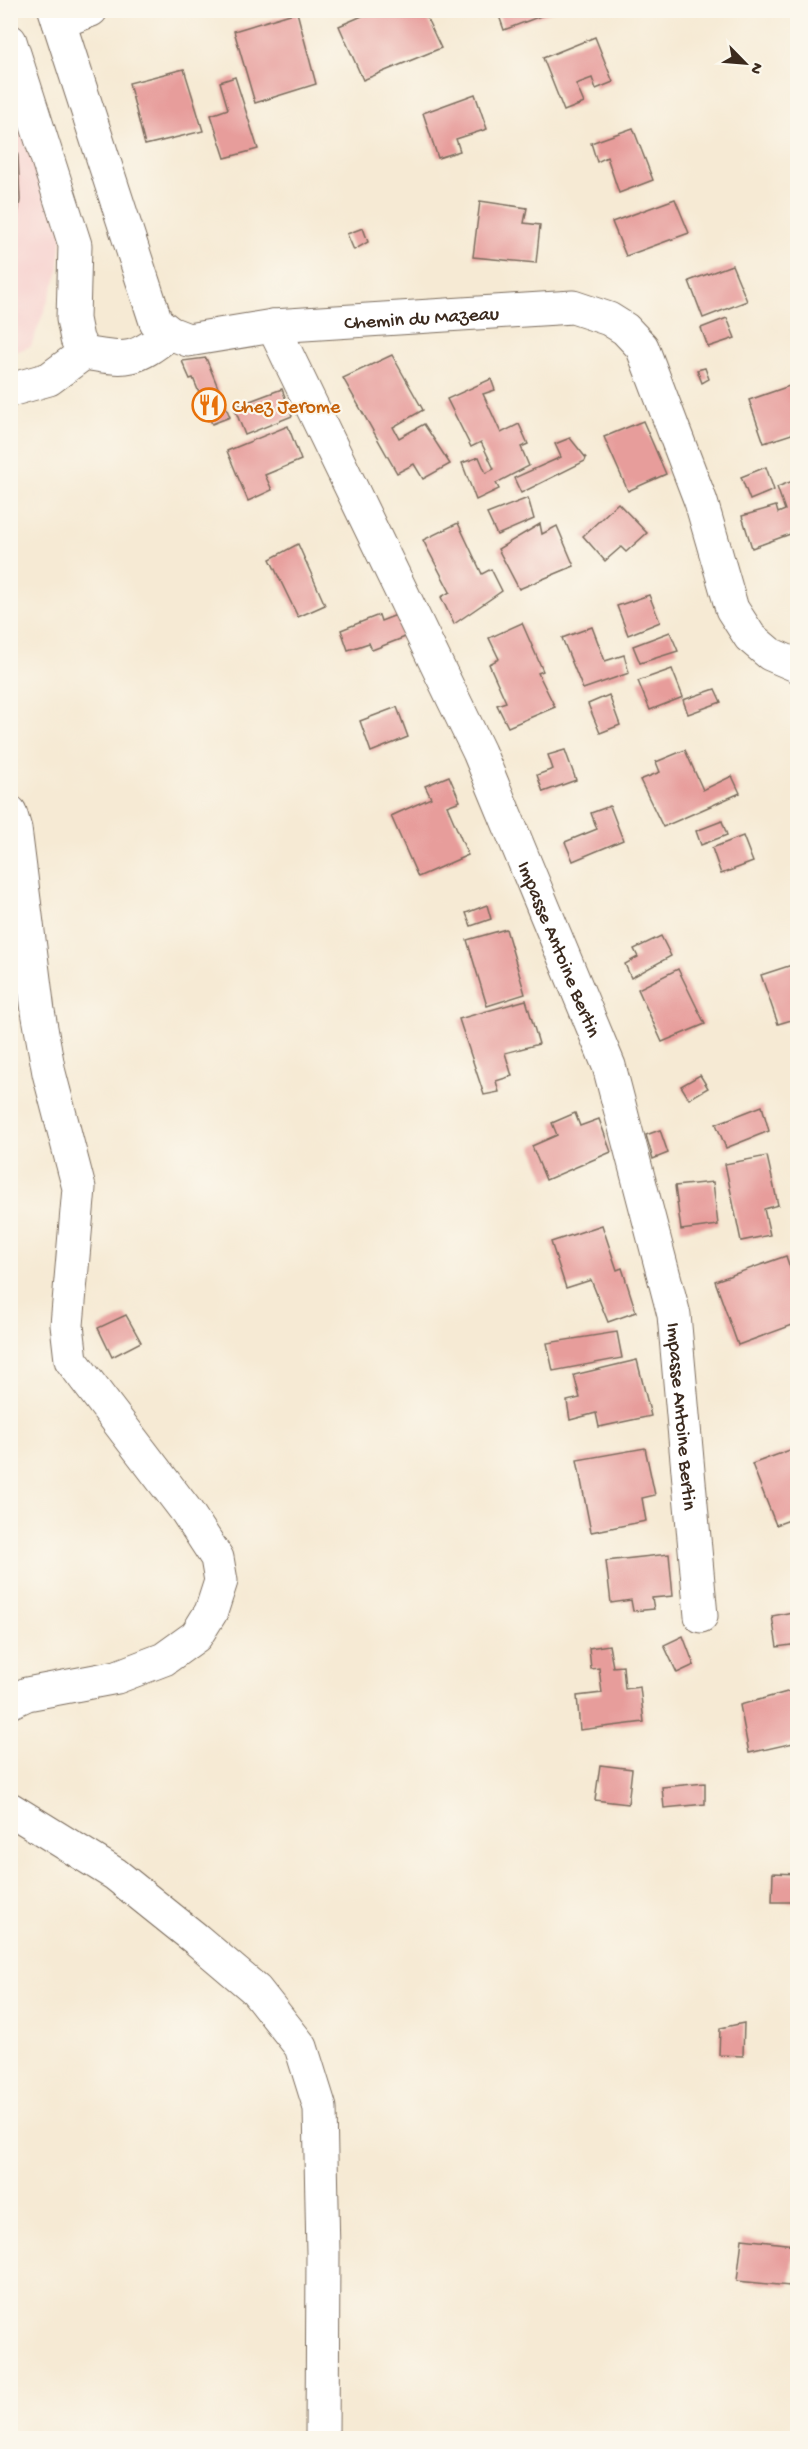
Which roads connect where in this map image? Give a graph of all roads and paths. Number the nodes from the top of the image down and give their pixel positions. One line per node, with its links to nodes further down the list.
1 (91, 10): 2 (street)
2 (57, 16): 5 (street)
3 (10, 41): 6 (street)
4 (273, 326): 5 (street, Chemin du Mazeau); 8 (street, Chemin du Mazeau); 10 (street, Impasse Antoine Bertin)
5 (170, 333): 6 (street)
6 (84, 352): 7 (street)
7 (10, 390)
8 (798, 666)
9 (10, 812): 11 (street)
10 (701, 1616)
11 (10, 1702)
12 (10, 1809): 13 (street)
13 (322, 2439)

